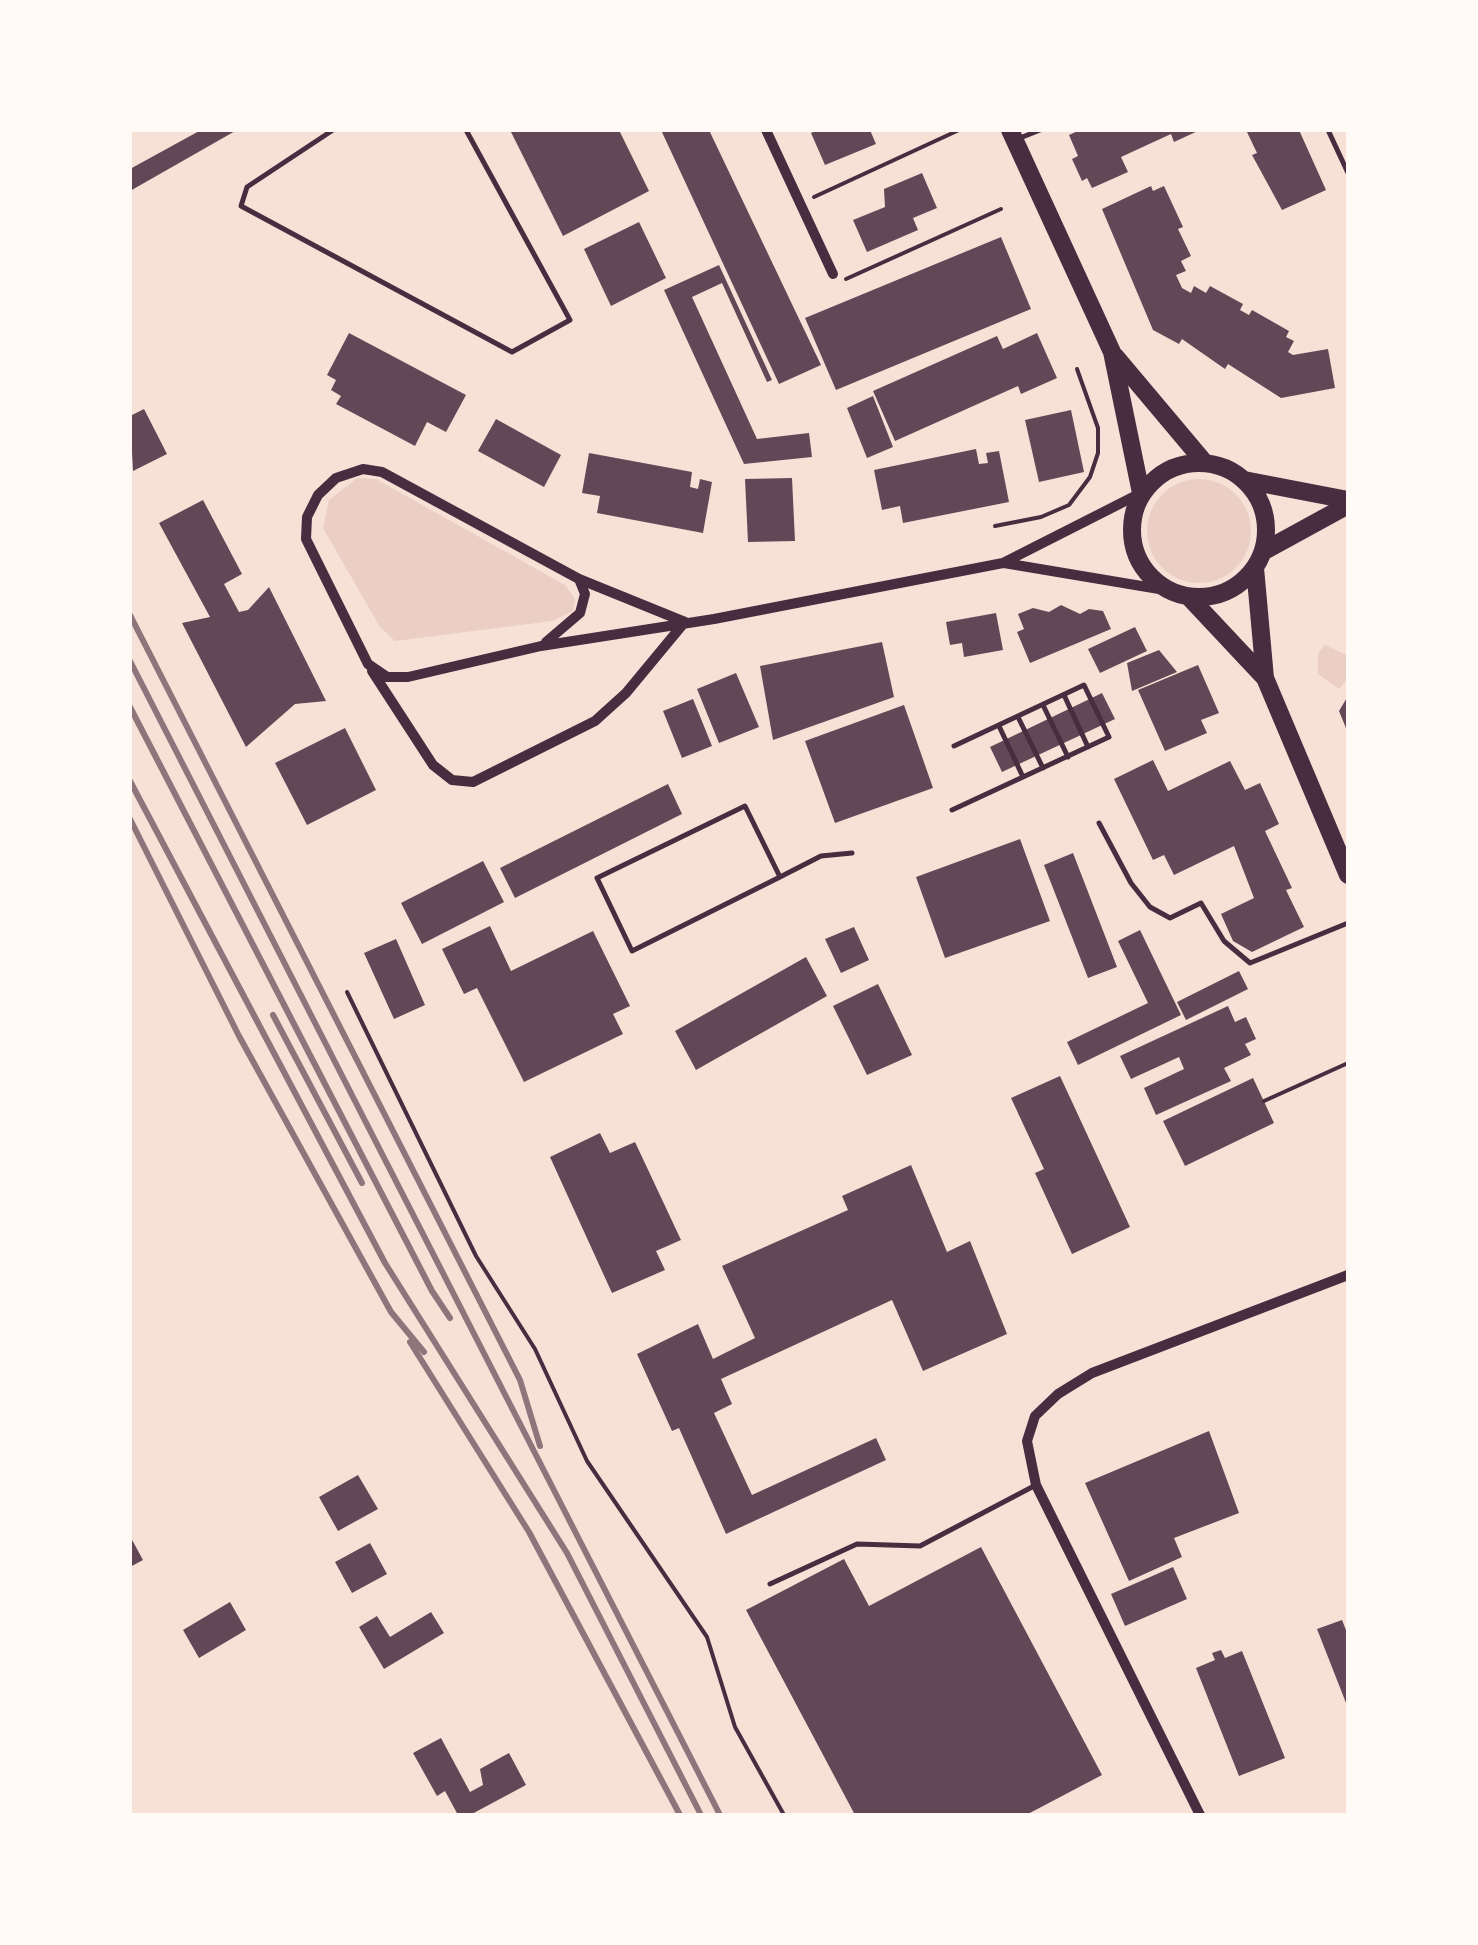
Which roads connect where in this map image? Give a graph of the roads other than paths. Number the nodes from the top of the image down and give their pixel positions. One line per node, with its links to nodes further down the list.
1 (333, 130): 2 (lane)
2 (466, 130)
3 (766, 130): 8 (street)
4 (1040, 130): 6 (lane)
5 (1328, 130): 7 (lane)
6 (1012, 135): 9 (main road)
7 (1348, 173)
8 (833, 274)
9 (1112, 352): 10 (main road); 12 (main road)
10 (1205, 463): 11 (main road); 12 (main road)
11 (1244, 480): 13 (main road); 14 (main road)
12 (1141, 493): 15 (street); 17 (main road)
13 (1348, 502): 14 (main road)
14 (1260, 560): 17 (main road); 21 (main road)
15 (1004, 563): 17 (street); 18 (street)
16 (579, 580): 18 (street); 19 (street); 20 (street)
17 (1180, 594): 21 (main road)
18 (685, 622): 19 (street); 20 (street)
19 (541, 646): 20 (street)
20 (368, 664)
21 (1265, 678): 34 (main road)
22 (1064, 695): 23 (lane); 27 (lane); 27 (lane)
23 (1043, 705): 24 (lane); 28 (lane)
24 (1018, 716): 25 (lane); 29 (lane)
25 (999, 725): 26 (lane); 30 (lane)
26 (954, 746)
27 (1088, 747): 28 (lane)
28 (1068, 756): 29 (lane)
29 (1043, 768): 30 (lane)
30 (1024, 777): 31 (lane)
31 (952, 810)
32 (1100, 823): 36 (lane)
33 (852, 854): 35 (lane)
34 (1348, 876)
35 (780, 877): 35 (lane)
36 (1348, 923)
37 (1348, 1275): 38 (street)
38 (1036, 1485): 39 (lane); 40 (street)
39 (770, 1584)
40 (1200, 1815)

